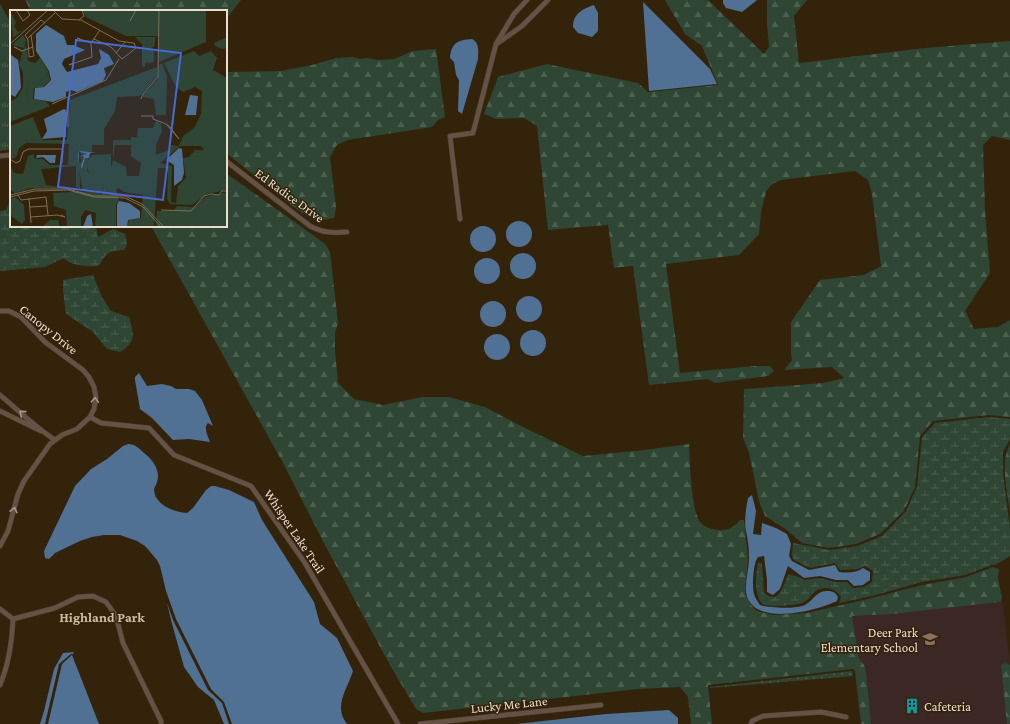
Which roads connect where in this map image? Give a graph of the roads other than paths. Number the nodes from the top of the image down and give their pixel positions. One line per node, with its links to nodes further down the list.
1 (527, 0): 3 (street)
2 (548, 0): 3 (street)
3 (496, 44): 7 (street)
4 (10, 155): 5 (street)
5 (0, 156)
6 (227, 162): 8 (street, Ed Radice Drive)
7 (460, 219)
8 (347, 232)
9 (0, 311): 12 (street, Canopy Drive, one-way to 9)
10 (0, 395): 13 (street, one-way to 10)
11 (0, 411): 13 (street)
12 (90, 417): 14 (street); 23 (street, Whisper Lake Trail)
13 (42, 432): 14 (street)
14 (55, 440): 15 (street, one-way to 14)
15 (0, 546)
16 (0, 609): 17 (street)
17 (13, 619): 18 (street); 21 (street)
18 (0, 685)
19 (601, 705): 24 (street, Lucky Me Lane)
20 (846, 717): 22 (street)
21 (162, 723)
22 (751, 723)
23 (398, 724)
24 (420, 724)

